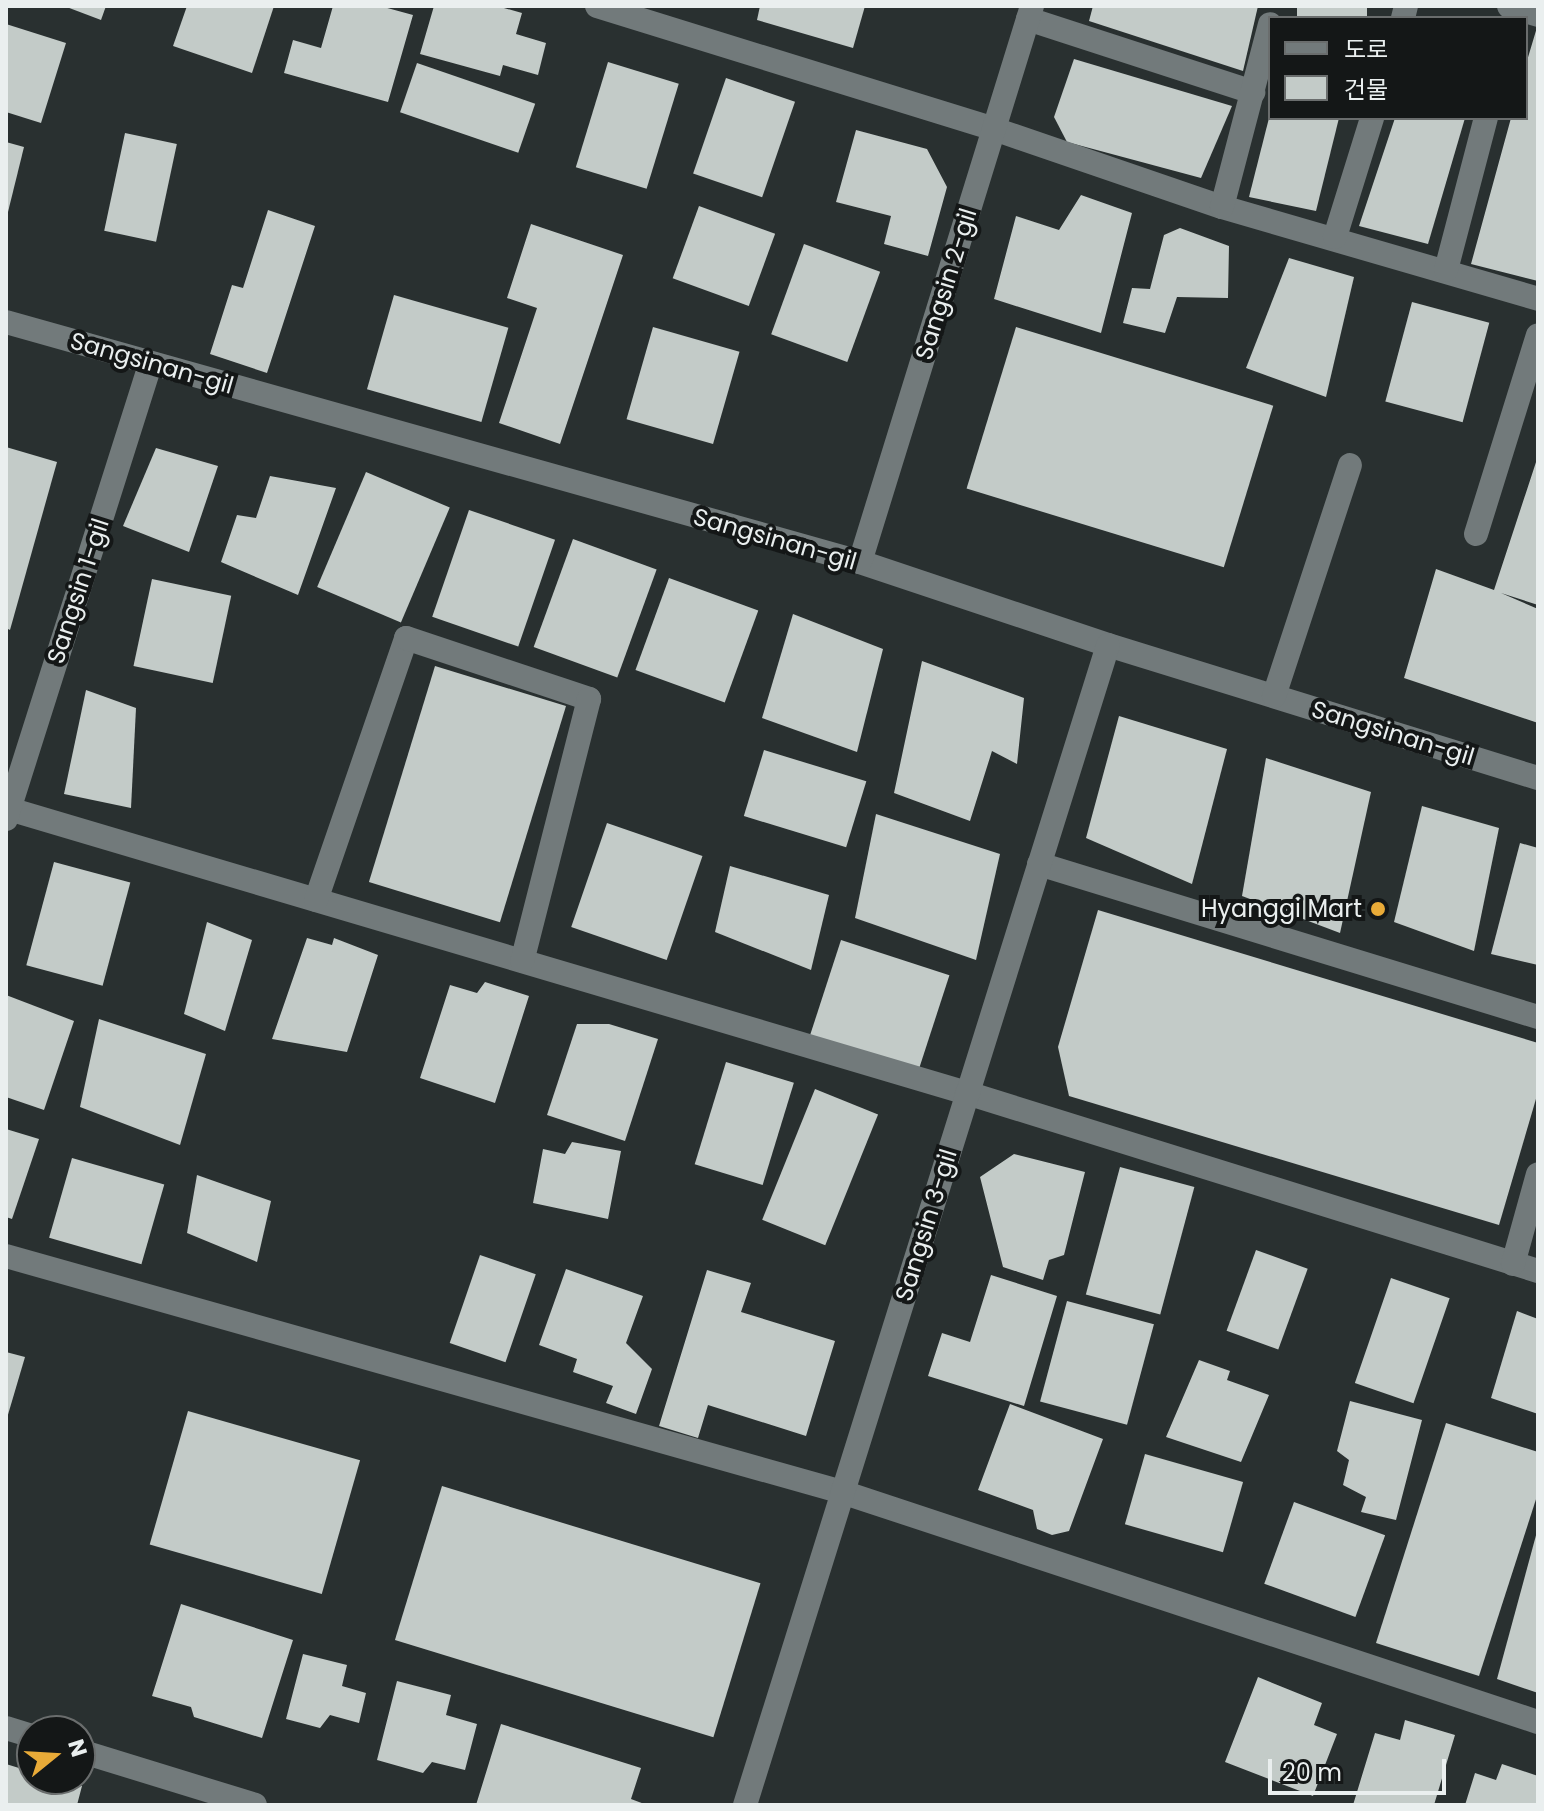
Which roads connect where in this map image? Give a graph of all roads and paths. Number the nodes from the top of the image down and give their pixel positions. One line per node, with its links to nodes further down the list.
1 (597, 6): 7 (street)
2 (1030, 13): 4 (street); 7 (street, Sangsin 2-gil)
3 (1268, 32): 4 (street)
4 (1253, 92): 8 (street)
5 (1371, 120): 9 (street)
6 (1485, 120): 10 (street)
7 (994, 129): 8 (street); 17 (street, Sangsin 2-gil)
8 (1222, 207): 9 (street)
9 (1335, 237): 10 (street)
10 (1446, 270): 11 (street)
11 (1538, 299)
12 (6, 322): 14 (street, Sangsinan-gil)
13 (1538, 335): 16 (street)
14 (151, 363): 17 (street, Sangsinan-gil); 21 (street, Sangsin 1-gil)
15 (1350, 465): 19 (street)
16 (1476, 534)
17 (860, 562): 18 (street, Sangsinan-gil)
18 (1108, 645): 19 (street, Sangsinan-gil); 22 (street, Sangsin 3-gil)
19 (1274, 696): 20 (street, Sangsinan-gil)
20 (1538, 778)
21 (8, 814): 23 (street)
22 (1039, 864): 25 (street); 26 (street, Sangsin 3-gil)
23 (316, 900): 24 (street); 24 (street)
24 (522, 961): 26 (street)
25 (1538, 1017)
26 (967, 1093): 29 (street); 31 (street, Sangsin 3-gil)
27 (1538, 1174): 29 (street)
28 (6, 1256): 31 (street)
29 (1513, 1264): 30 (street)
30 (1538, 1271)
31 (842, 1492): 32 (street); 35 (street, Sangsin 3-gil)
32 (1538, 1722)
33 (96, 1756): 34 (street)
34 (255, 1805)
35 (745, 1805)

